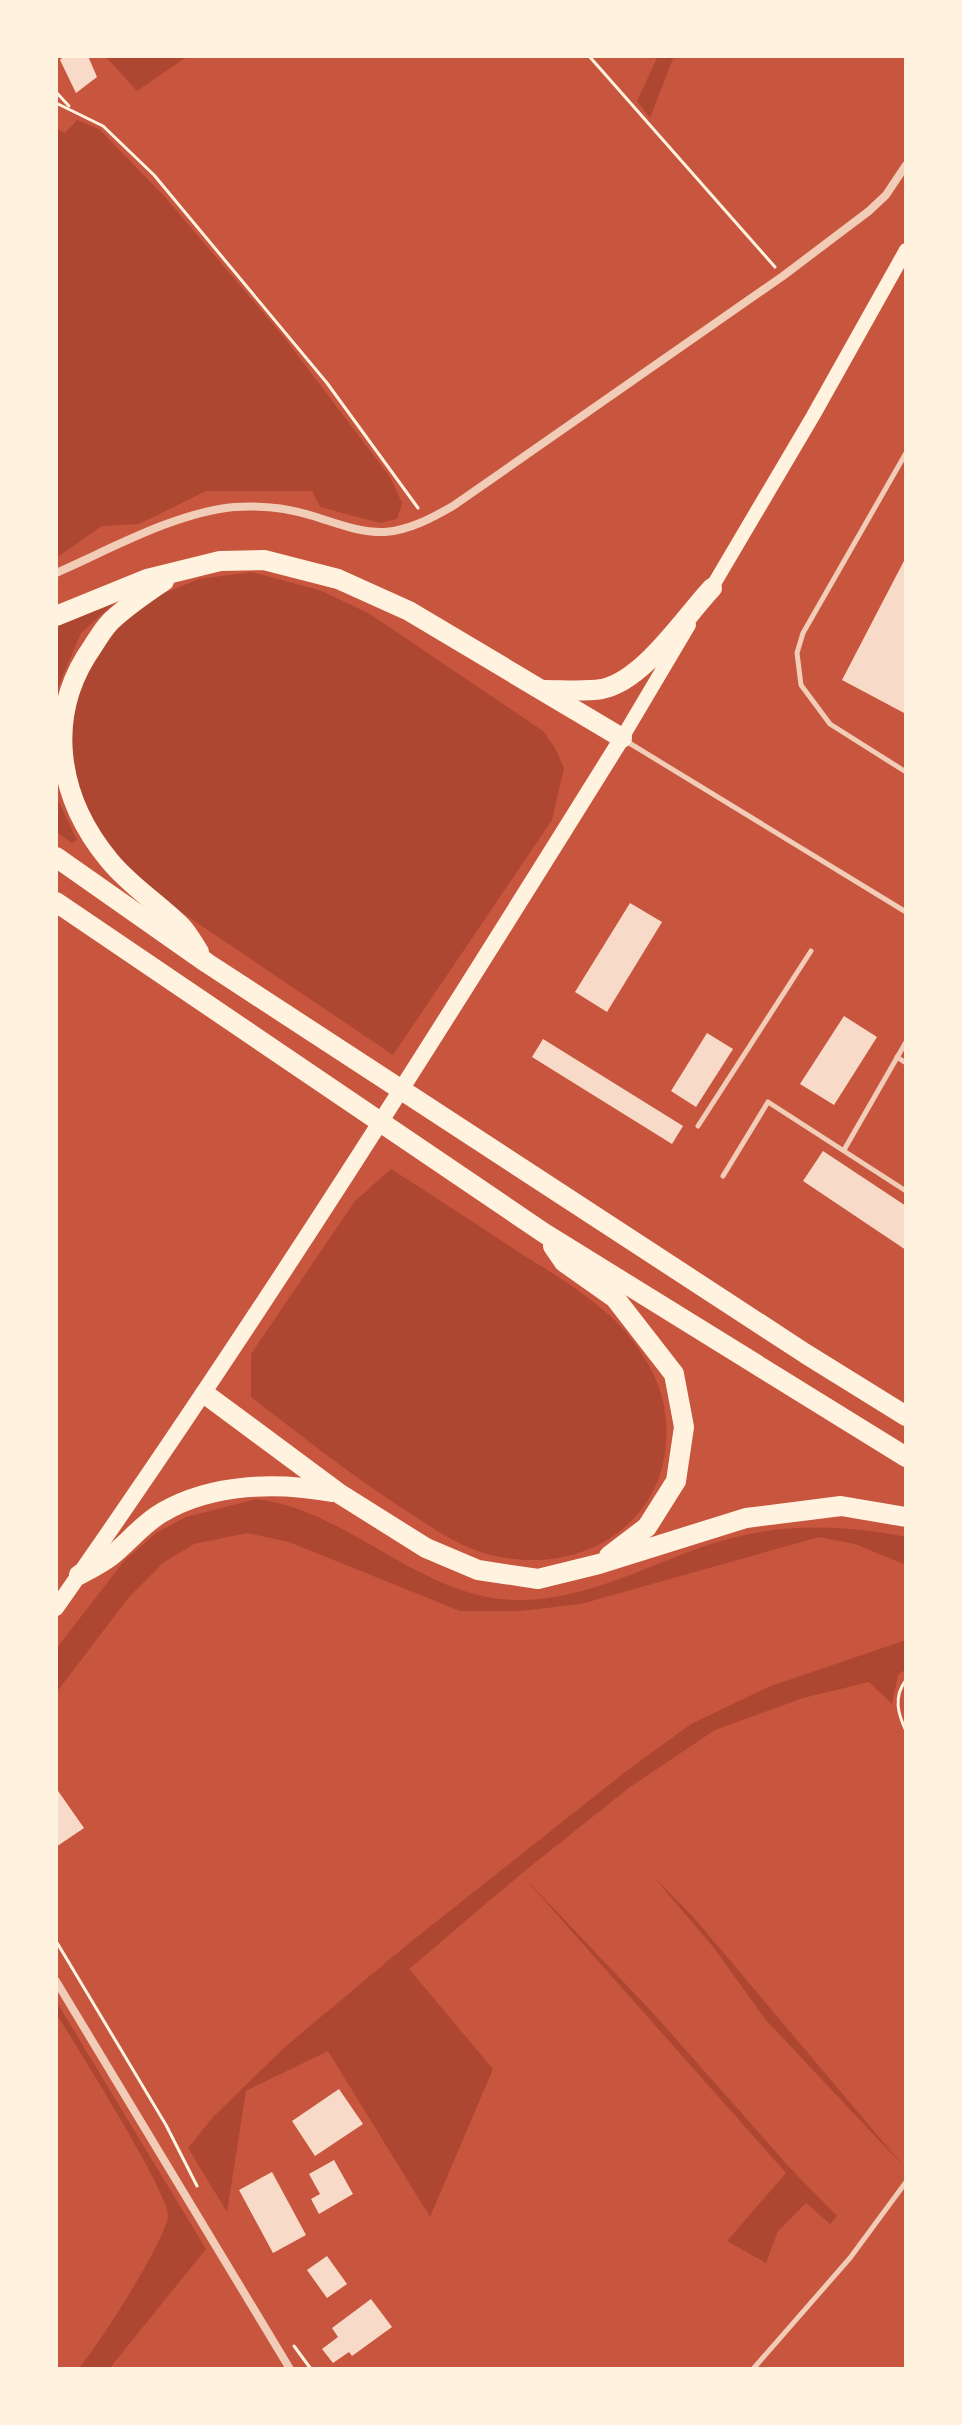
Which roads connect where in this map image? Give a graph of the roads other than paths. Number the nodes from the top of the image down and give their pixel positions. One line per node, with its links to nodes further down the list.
1 (906, 165): 4 (street)
2 (906, 250): 6 (main road)
3 (906, 453): 10 (lane)
4 (56, 573)
5 (174, 574): 7 (highway); 8 (highway); 15 (highway)
6 (712, 588): 8 (highway); 9 (main road)
7 (56, 616)
8 (545, 690): 9 (highway)
9 (622, 738): 13 (lane); 24 (main road)
10 (906, 772)
11 (56, 857): 15 (highway)
12 (56, 902): 23 (highway)
13 (906, 912)
14 (811, 951): 19 (lane)
15 (207, 963): 25 (highway)
16 (906, 1042): 17 (lane)
17 (897, 1057): 18 (lane); 20 (lane)
18 (906, 1063)
19 (698, 1126)
20 (844, 1150): 21 (lane); 22 (lane)
21 (723, 1176)
22 (906, 1191)
23 (544, 1233): 26 (highway); 29 (highway)
24 (205, 1394): 27 (highway); 30 (main road)
25 (906, 1416)
26 (906, 1457)
27 (340, 1494): 29 (highway); 30 (highway)
28 (906, 1517): 29 (highway)
29 (599, 1564)
30 (79, 1575): 31 (main road)
31 (56, 1608)
32 (56, 1981): 34 (street)
33 (906, 2182): 35 (lane)
34 (290, 2369)
35 (753, 2369)

